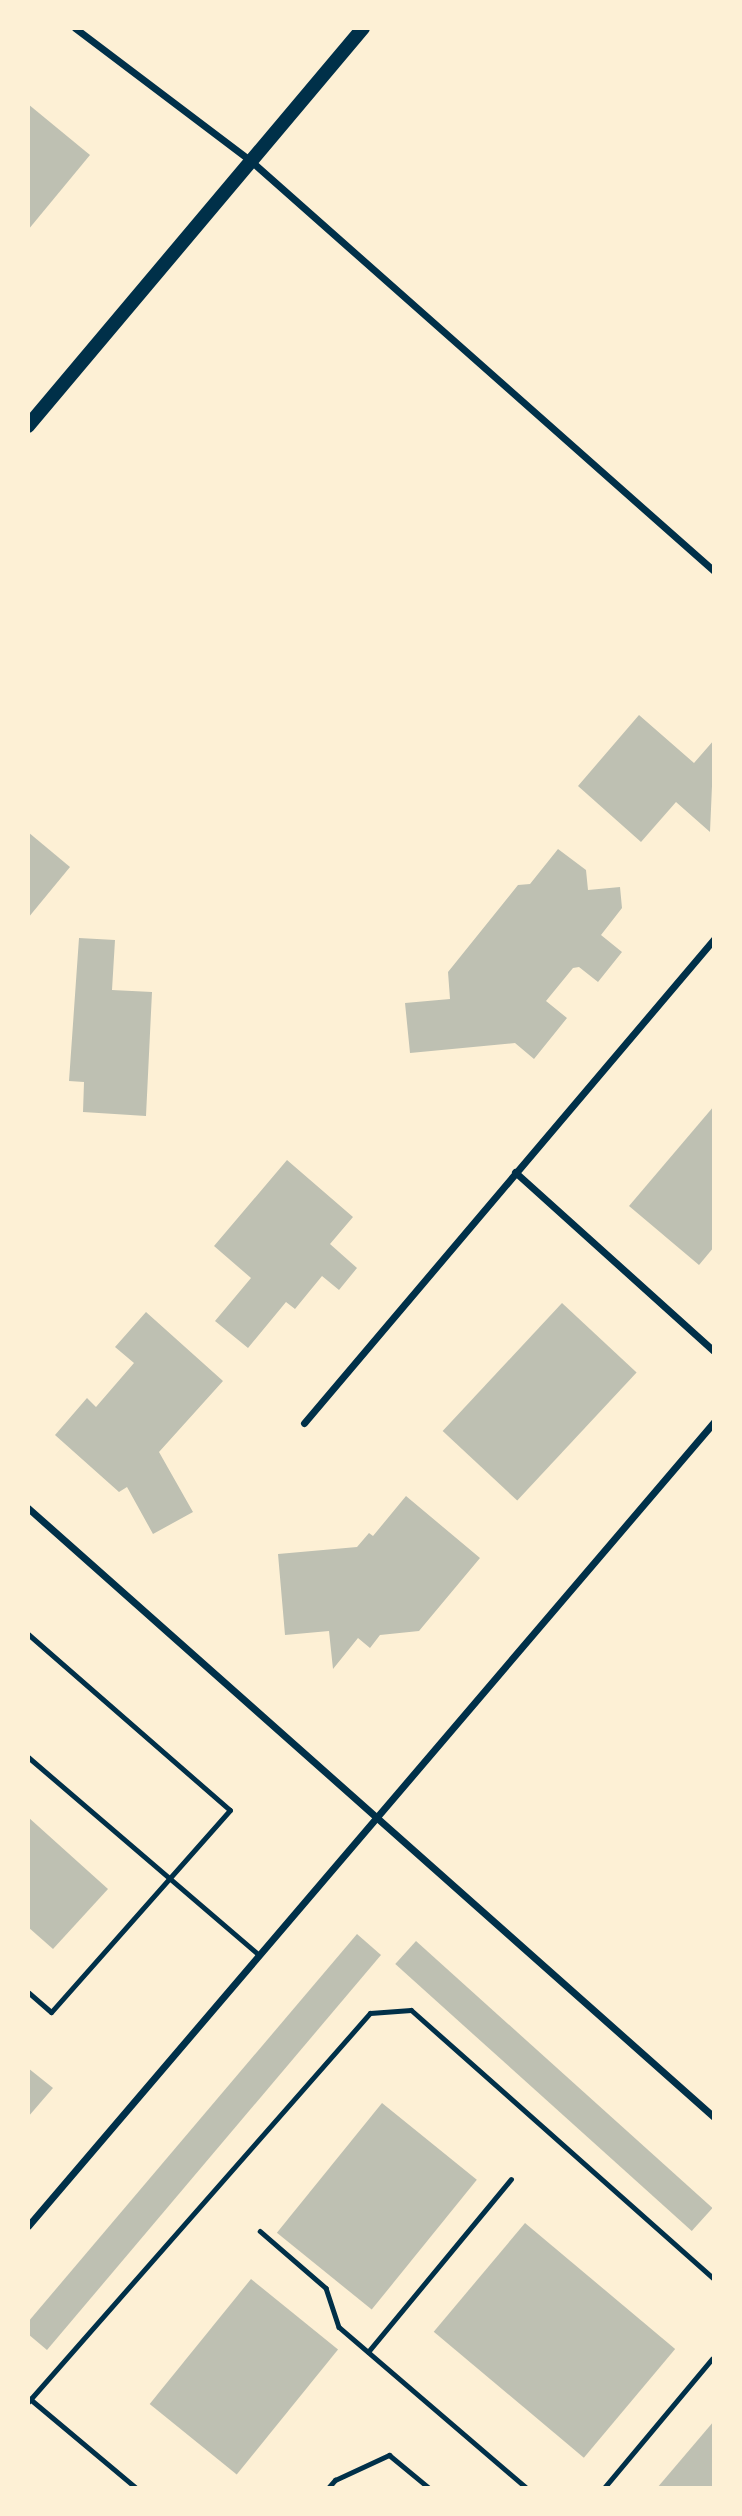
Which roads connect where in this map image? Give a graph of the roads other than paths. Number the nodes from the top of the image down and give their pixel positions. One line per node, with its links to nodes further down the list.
1 (75, 28): 3 (street)
2 (363, 28): 3 (main road)
3 (251, 161): 4 (main road); 5 (street)
4 (28, 426)
5 (714, 571)
6 (714, 939): 7 (street)
7 (515, 1172): 8 (street); 10 (street)
8 (714, 1351)
9 (714, 1422): 14 (street)
10 (304, 1423)
11 (28, 1508): 14 (street)
12 (28, 1634): 15 (lane)
13 (28, 1757): 15 (lane)
14 (375, 1818): 16 (street); 18 (street)
15 (169, 1878): 16 (lane); 17 (lane)
16 (259, 1955): 19 (street)
17 (28, 1992)
18 (714, 2117)
19 (28, 2226)
20 (714, 2279): 21 (lane)
21 (29, 2399): 22 (lane)
22 (136, 2488)
23 (328, 2488): 24 (lane)
24 (429, 2488)

